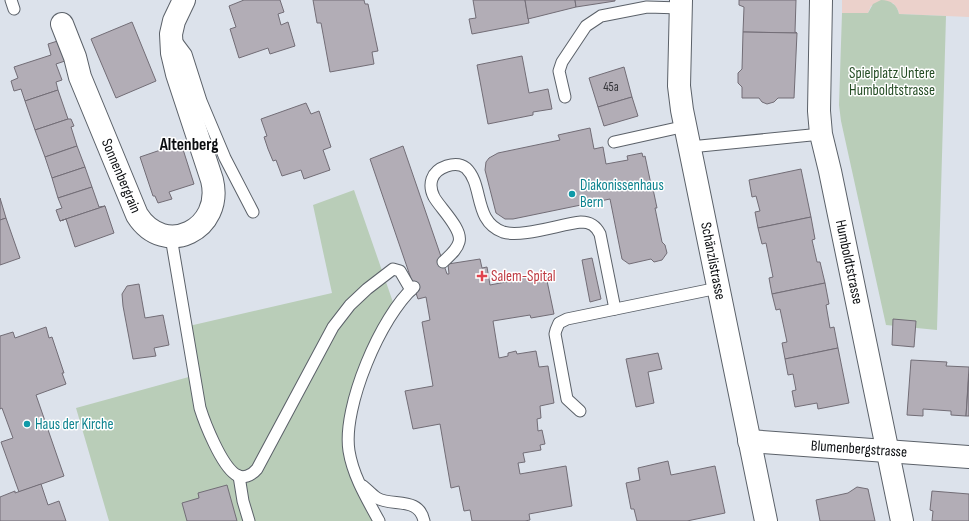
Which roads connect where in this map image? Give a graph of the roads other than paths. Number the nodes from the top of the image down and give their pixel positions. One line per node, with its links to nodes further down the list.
1 (184, 0): 5 (street)
2 (821, 0): 8 (street, Humboldtstrasse)
3 (681, 4): 6 (lane); 7 (street, Schänzlistrasse)
4 (62, 24): 12 (street, Sonnenbergrain)
5 (171, 34): 11 (lane); 12 (street)
6 (565, 97)
7 (686, 126): 9 (lane); 10 (street, Schänzlistrasse)
8 (821, 134): 10 (lane); 18 (street, Humboldtstrasse)
9 (614, 142)
10 (690, 147): 14 (street, Schänzlistrasse)
11 (253, 212)
12 (171, 236): 20 (lane)
13 (443, 262): 15 (lane)
14 (718, 288): 15 (lane); 17 (street, Schänzlistrasse)
15 (615, 309): 16 (lane)
16 (580, 411)
17 (750, 441): 18 (street, Blumenbergstrasse); 25 (street, Schänzlistrasse)
18 (887, 451): 19 (street, Blumenbergstrasse); 26 (street, Humboldtstrasse)
19 (969, 457)
20 (239, 476): 21 (lane); 22 (lane)
21 (360, 483): 23 (lane); 24 (lane)
22 (249, 521)
23 (379, 521)
24 (424, 521)
25 (766, 521)
26 (902, 521)

